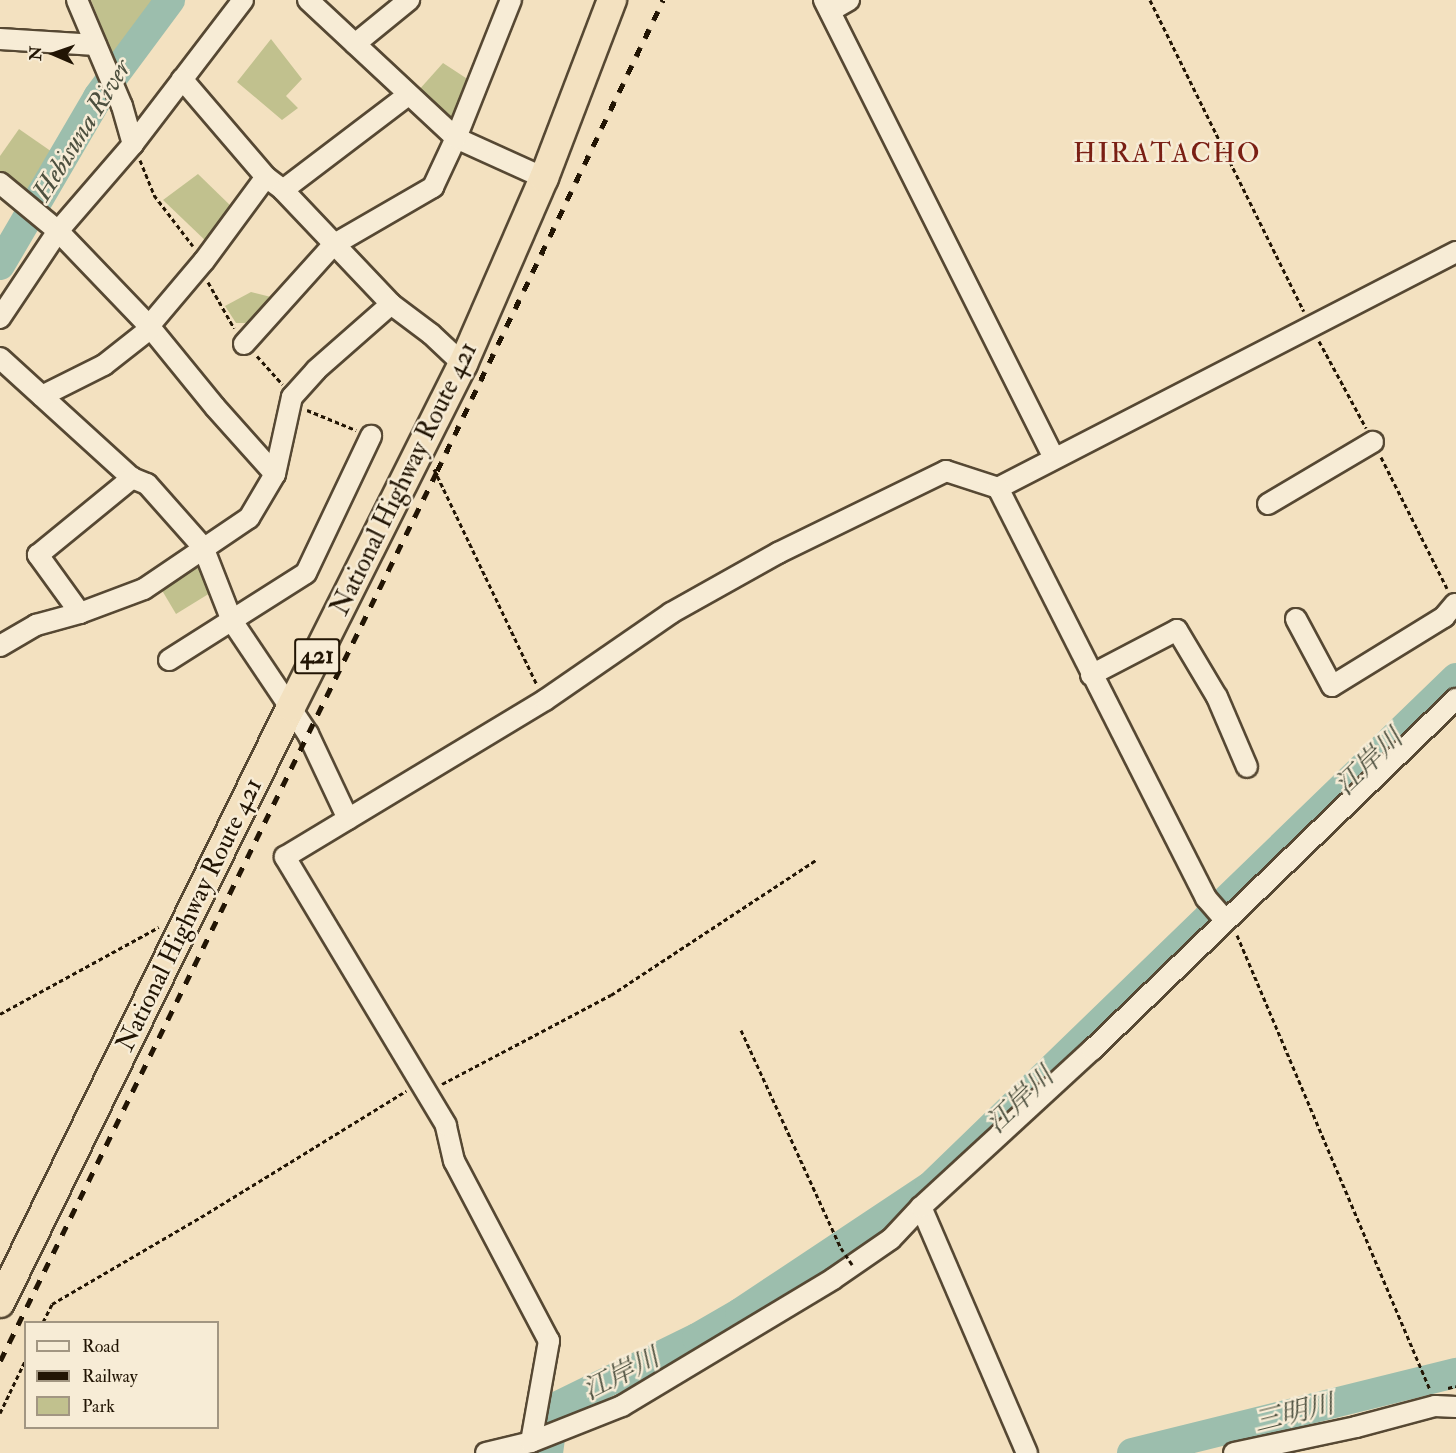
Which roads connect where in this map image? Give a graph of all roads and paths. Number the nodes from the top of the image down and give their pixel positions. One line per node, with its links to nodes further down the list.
1 (76, 0): 12 (street)
2 (243, 0): 13 (street)
3 (308, 0): 11 (street)
4 (409, 0): 11 (street)
5 (511, 0): 15 (street)
6 (612, 0): 18 (highway, National Highway Route 421 / 421)
7 (849, 0): 9 (street)
8 (1150, 0): 27 (path)
9 (827, 6): 34 (street)
10 (0, 39): 12 (street)
11 (355, 44): 14 (street)
12 (96, 45): 16 (street)
13 (182, 79): 16 (street); 17 (street)
14 (408, 95): 15 (street); 20 (street)
15 (456, 138): 18 (street); 22 (street)
16 (133, 144): 21 (street)
17 (267, 177): 20 (street); 26 (street)
18 (544, 178): 30 (highway, National Highway Route 421 / 421)
19 (0, 183): 21 (street)
20 (283, 190): 22 (street)
21 (58, 231): 25 (street); 26 (street)
22 (333, 245): 24 (street); 28 (street)
23 (1456, 252): 27 (street)
24 (391, 304): 30 (street); 36 (street)
25 (0, 318)
26 (150, 327): 31 (street); 36 (street)
27 (1312, 327): 33 (path); 34 (street)
28 (244, 344)
29 (0, 358): 31 (street)
30 (463, 364): 50 (highway, National Highway Route 421 / 421)
31 (42, 396): 37 (street)
32 (371, 436): 44 (street)
33 (1373, 442): 39 (street); 41 (path)
34 (1054, 458): 38 (street)
35 (437, 471): 49 (path)
36 (275, 474): 40 (street)
37 (132, 478): 40 (street); 42 (street)
38 (998, 488): 47 (street); 49 (street)
39 (1268, 504)
40 (203, 547): 42 (street); 44 (street)
41 (1455, 604): 43 (street)
42 (80, 613): 45 (street)
43 (1296, 619)
44 (232, 621): 46 (street); 50 (street)
45 (0, 646)
46 (170, 660)
47 (1091, 675): 51 (street); 54 (street)
48 (1456, 699): 54 (street)
49 (545, 700): 52 (street)
50 (291, 707): 52 (street); 61 (highway, National Highway Route 421 / 421)
51 (1247, 767)
52 (348, 819): 58 (street)
53 (816, 860): 58 (path)
54 (1219, 912): 59 (street); 64 (path)
55 (164, 924): 56 (path)
56 (0, 1014)
57 (741, 1030): 60 (path, bridge)
58 (423, 1087): 62 (path); 67 (street)
59 (921, 1208): 67 (street); 69 (street)
60 (854, 1267)
61 (0, 1303)
62 (44, 1321)
63 (24, 1363): 66 (path)
64 (1431, 1391)
65 (1456, 1407): 70 (street)
66 (0, 1413)
67 (531, 1442): 68 (street)
68 (486, 1453)
69 (1027, 1453)
70 (1234, 1453)

